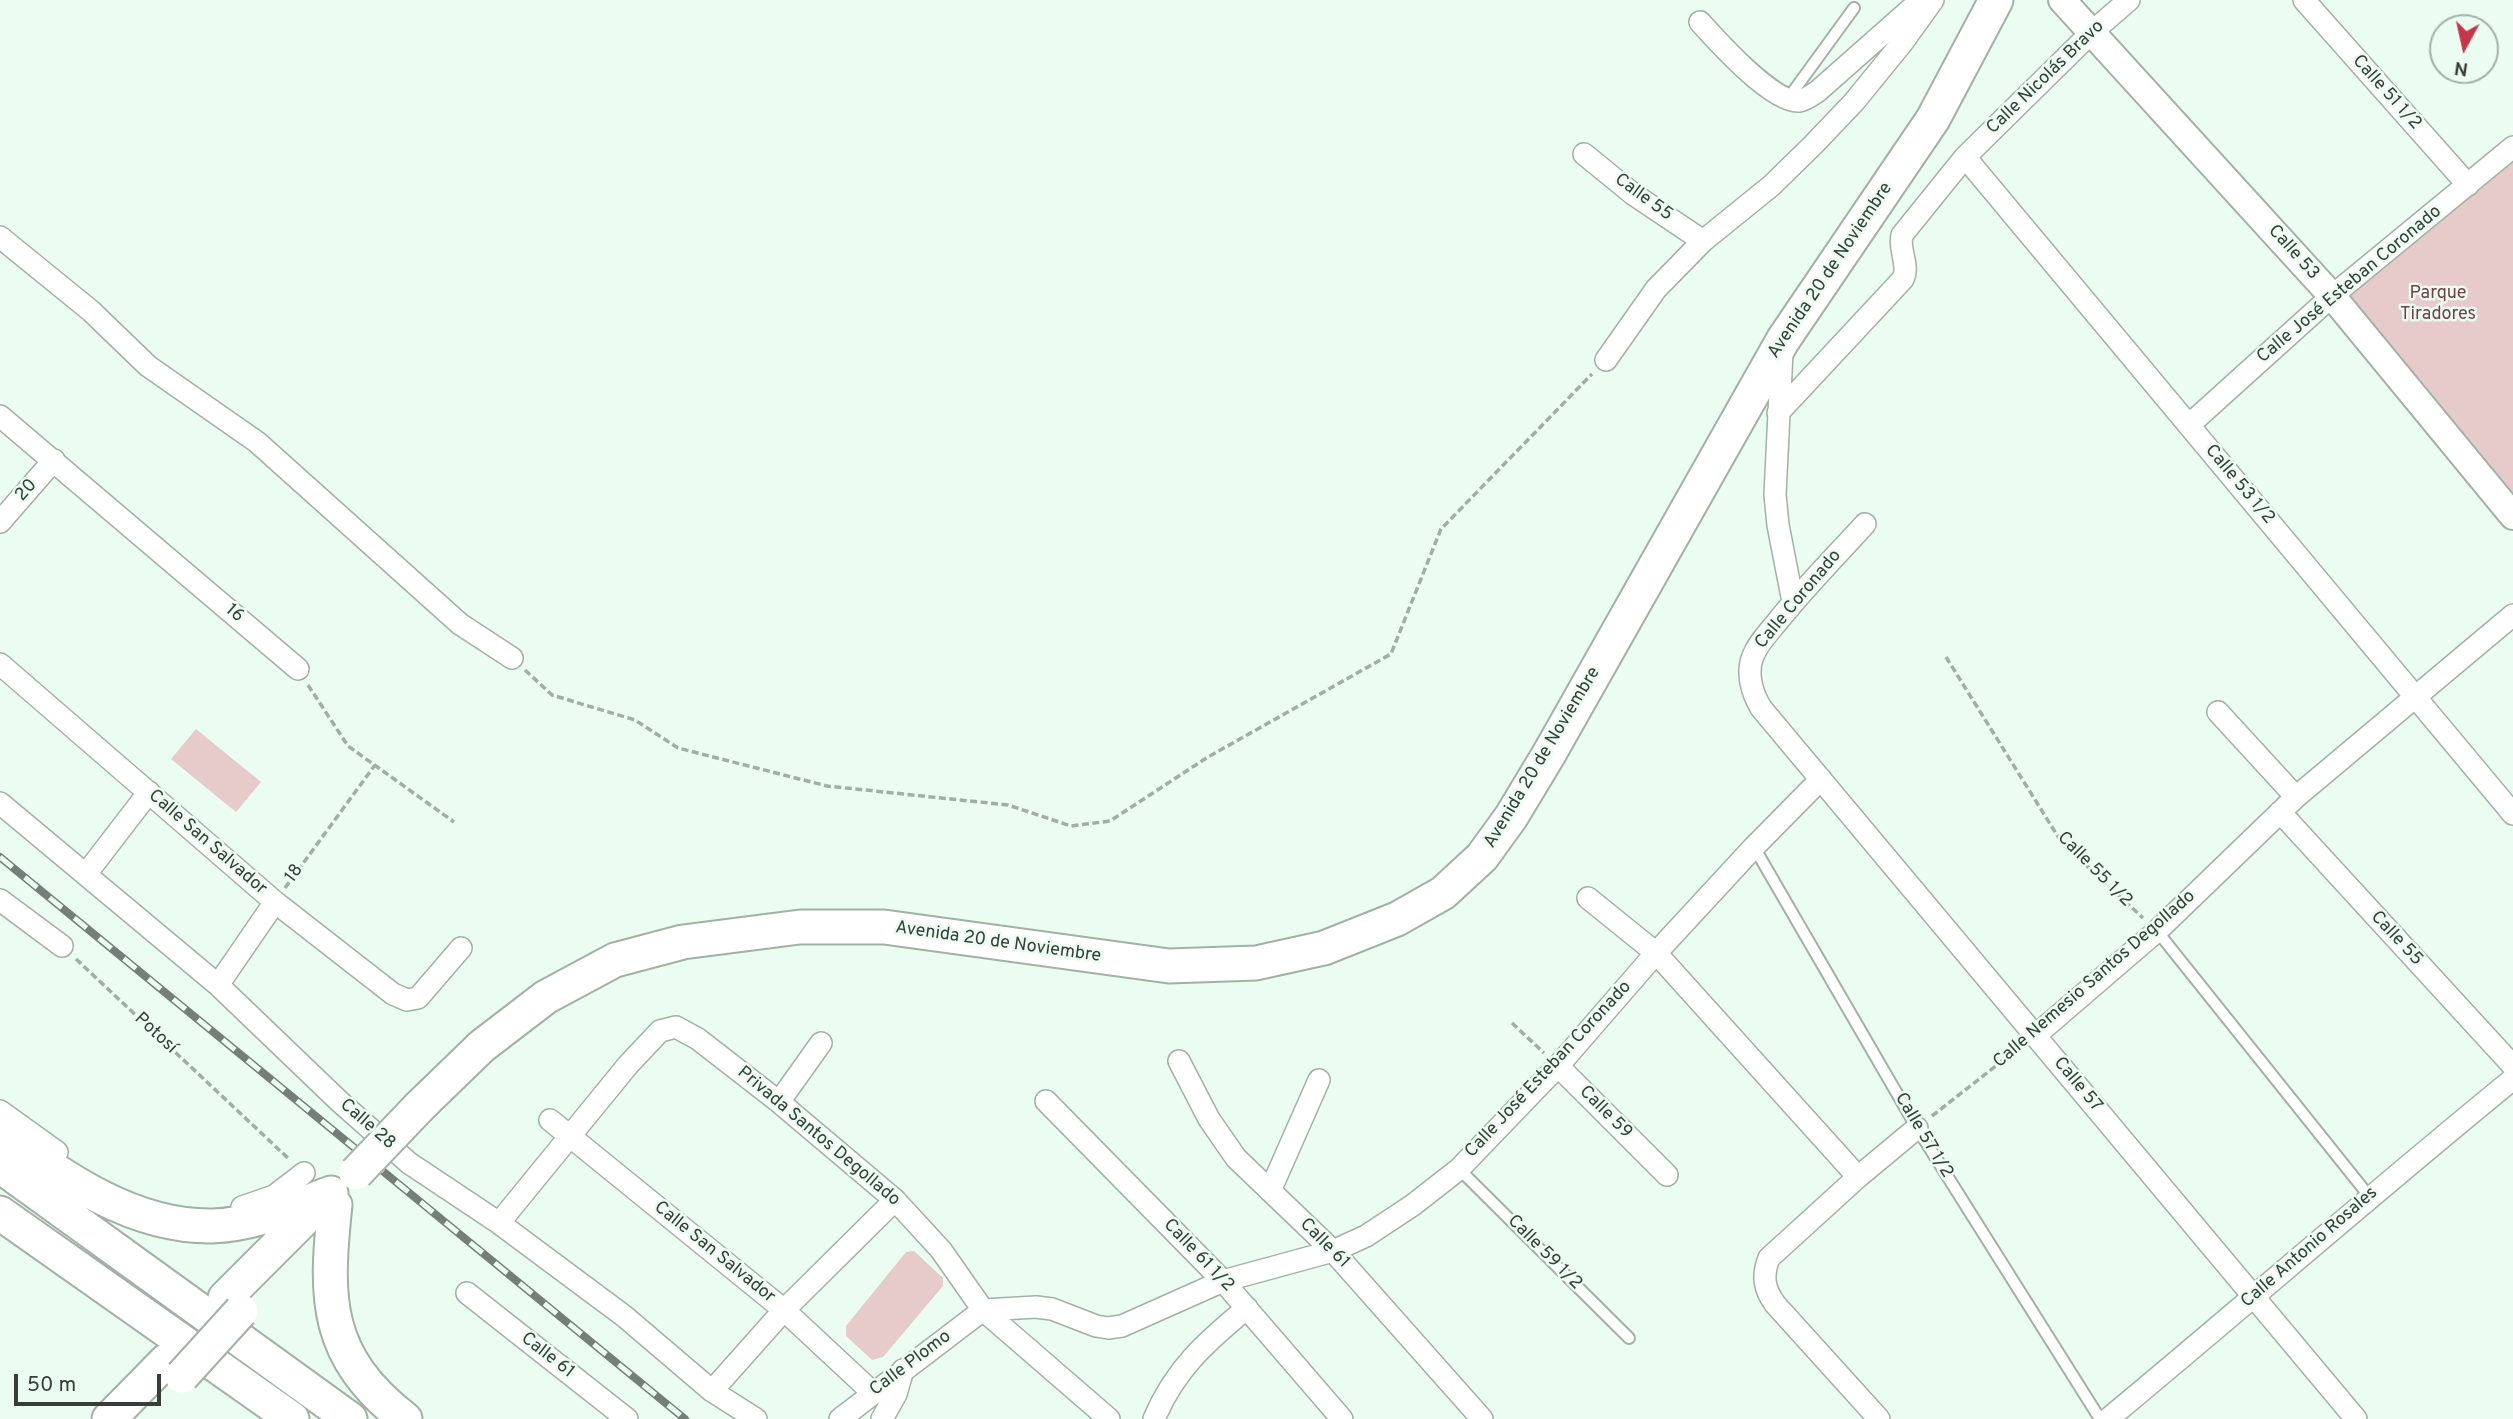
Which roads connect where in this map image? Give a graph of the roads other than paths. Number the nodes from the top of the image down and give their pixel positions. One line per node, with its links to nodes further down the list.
1 (1921, 0): 10 (street)
2 (1933, 0): 16 (street)
3 (1996, 0): 18 (main road, Avenida 20 de Noviembre)
4 (2062, 0): 9 (street, Calle 53)
5 (2129, 0): 9 (street, Calle Nicolás Bravo)
6 (2304, 0): 14 (street, Calle 51 1/2)
7 (1854, 8): 10 (lane)
8 (1700, 22): 10 (street)
9 (2092, 32): 13 (street, Calle Nicolás Bravo); 17 (street, Calle 53)
10 (1787, 100)
11 (2513, 147): 14 (street, Calle José Esteban Coronado)
12 (1584, 154): 16 (street, Calle 55)
13 (1965, 158): 20 (street, Calle Nicolás Bravo); 22 (street, Calle 53 1/2)
14 (2468, 185): 17 (street, Calle José Esteban Coronado)
15 (0, 237): 29 (street)
16 (1703, 241): 19 (street)
17 (2332, 296): 22 (street, Calle José Esteban Coronado); 24 (street, Calle 53)
18 (1783, 340): 20 (street); 70 (main road, Avenida 20 de Noviembre, bridge)
19 (1606, 360)
20 (1778, 413): 27 (street)
21 (0, 416): 23 (street, 16)
22 (2189, 425): 33 (street, Calle 53 1/2)
23 (54, 460): 25 (street, 20); 31 (street, 16)
24 (2513, 516)
25 (0, 522)
26 (1865, 524): 27 (street, Calle Coronado)
27 (1793, 602): 32 (street, Calle Coronado)
28 (2513, 615): 33 (street, Calle Nemesio Santos Degollado)
29 (512, 658)
30 (0, 664): 36 (street, Calle San Salvador)
31 (298, 669)
32 (1751, 683): 35 (street, Calle 57)
33 (2415, 695): 37 (street, Calle Nemesio Santos Degollado); 40 (street, Calle 53 1/2)
34 (2218, 712): 37 (street)
35 (1821, 779): 41 (street, Calle José Esteban Coronado); 51 (street, Calle 57)
36 (149, 792): 42 (street); 45 (street, Calle San Salvador)
37 (2296, 797): 39 (street, Calle Nemesio Santos Degollado)
38 (0, 803): 42 (street, Calle 28)
39 (2280, 812): 46 (street, Calle Nemesio Santos Degollado); 55 (street, Calle 55)
40 (2513, 814)
41 (1754, 847): 49 (street, Calle José Esteban Coronado); 62 (lane, Calle 57 1/2)
42 (86, 874): 50 (street, Calle 28)
43 (1588, 898): 49 (street)
44 (0, 901): 47 (street)
45 (275, 902): 48 (street, Calle San Salvador); 50 (street, 18)
46 (2157, 931): 51 (street, Calle Nemesio Santos Degollado); 72 (lane)
47 (62, 946)
48 (461, 948)
49 (1656, 953): 54 (street, Calle José Esteban Coronado); 69 (street)
50 (218, 985): 75 (street, Calle 28)
51 (2036, 1035): 81 (street, Calle 57)
52 (821, 1044): 59 (street)
53 (1179, 1061): 71 (street, Calle 61)
54 (1559, 1066): 66 (street, Calle José Esteban Coronado); 68 (street, Calle 59)
55 (2513, 1066)
56 (2513, 1079): 72 (street, Calle Antonio Rosales)
57 (1319, 1080): 71 (street)
58 (1046, 1101): 78 (street, Calle 61 1/2)
59 (779, 1102): 64 (street, Privada Santos Degollado); 73 (street, Privada Santos Degollado)
60 (0, 1111): 67 (street)
61 (550, 1120): 64 (street, Calle San Salvador)
62 (1917, 1128): 69 (street); 104 (lane, Calle 57 1/2)
63 (0, 1132): 70 (main road)
64 (570, 1136): 75 (street); 83 (street, Calle San Salvador)
65 (0, 1166): 93 (main road)
66 (1459, 1169): 77 (street, Calle José Esteban Coronado); 85 (lane, Calle 59 1/2)
67 (304, 1173)
68 (1667, 1175)
69 (1858, 1177): 103 (street)
70 (342, 1188): 86 (main road, bridge); 94 (main road)
71 (1270, 1191): 77 (street, Calle 61)
72 (2369, 1196): 81 (street, Calle Antonio Rosales)
73 (895, 1200): 83 (street); 84 (street, Privada Santos Degollado)
74 (0, 1213): 79 (main road)
75 (499, 1223): 88 (street, Calle 28)
76 (0, 1238): 79 (main road)
77 (1333, 1251): 78 (street, Calle José Esteban Coronado); 102 (street, Calle 61)
78 (1223, 1281): 82 (street, Calle 61 1/2); 84 (street, Calle José Esteban Coronado)
79 (108, 1291): 90 (main road)
80 (467, 1293): 95 (street, Calle 61)
81 (2255, 1297): 105 (street, Calle Antonio Rosales); 106 (street, Calle 57)
82 (1247, 1308): 100 (street); 101 (street, Calle 61 1/2)
83 (784, 1310): 88 (street); 89 (street, Calle San Salvador)
84 (983, 1310): 87 (street, Calle Plomo); 99 (street, Privada Santos Degollado)
85 (1629, 1338)
86 (174, 1368): 91 (main road); 92 (main road)
87 (903, 1370): 89 (street, Calle Plomo); 98 (street)
88 (712, 1391): 96 (street, Calle 28)
89 (873, 1393): 97 (street, Calle Plomo)
90 (280, 1416)
91 (109, 1419)
92 (141, 1419)
93 (350, 1419)
94 (405, 1419)
95 (627, 1419)
96 (756, 1419)
97 (840, 1419)
98 (882, 1419)
99 (1109, 1419)
100 (1154, 1419)
101 (1342, 1419)
102 (1482, 1419)
103 (1879, 1419)
104 (2100, 1419)
105 (2108, 1419)
106 (2356, 1419)

